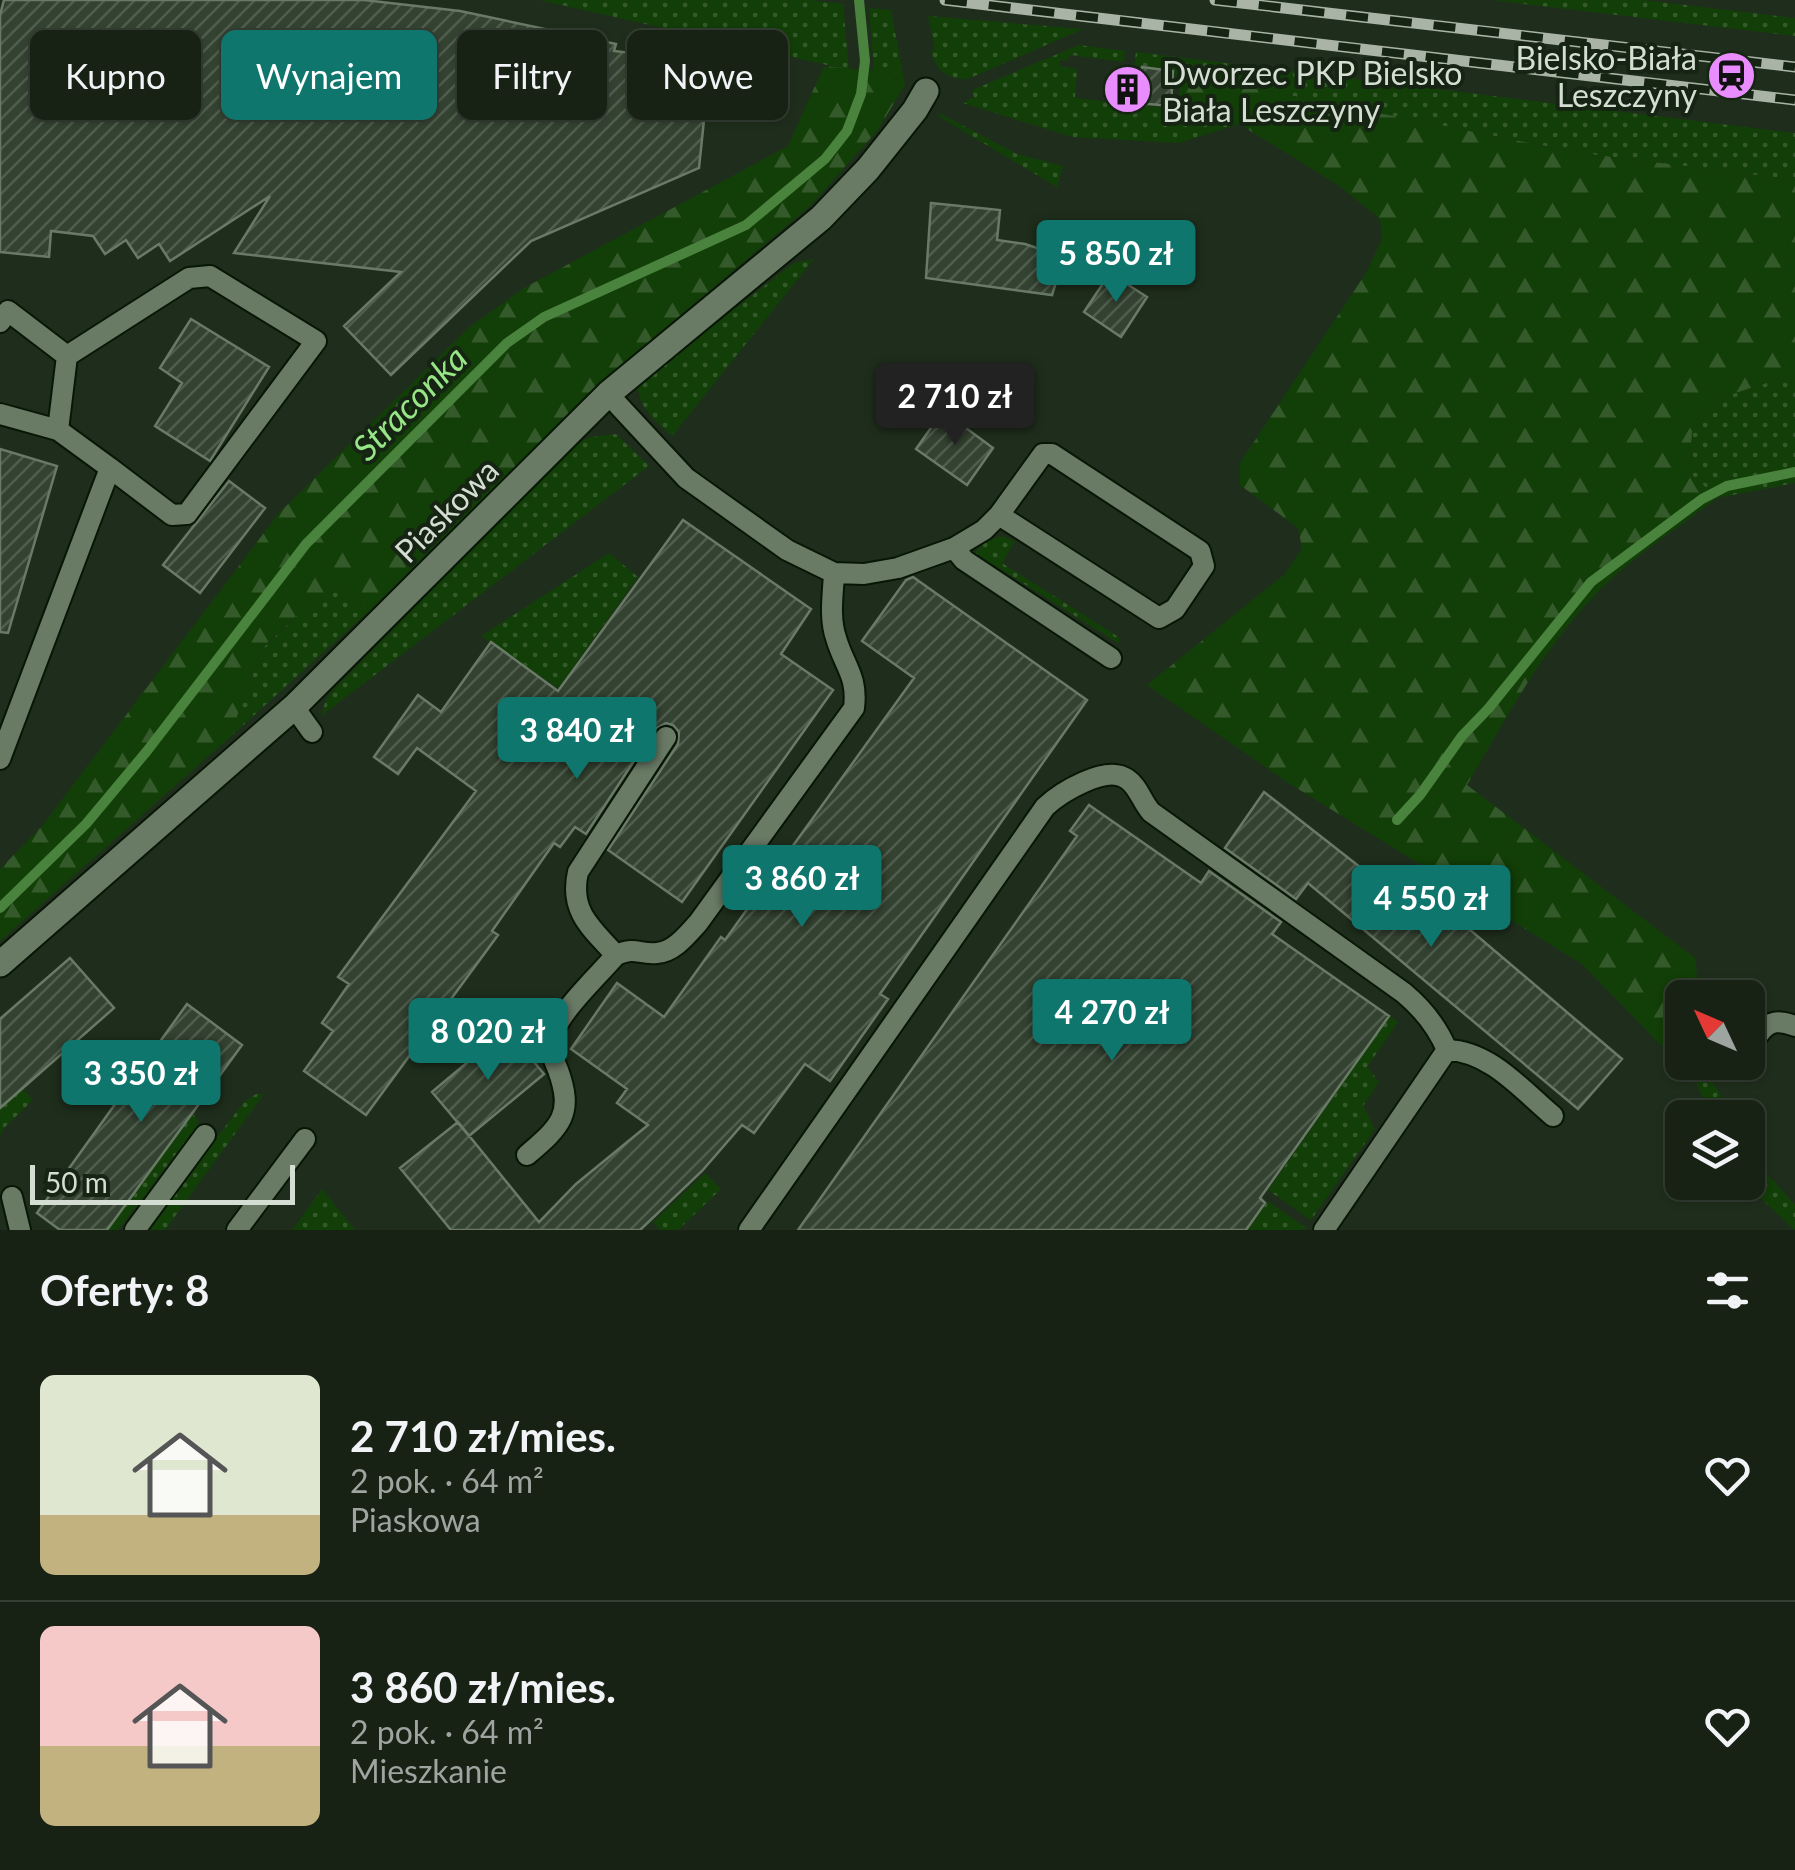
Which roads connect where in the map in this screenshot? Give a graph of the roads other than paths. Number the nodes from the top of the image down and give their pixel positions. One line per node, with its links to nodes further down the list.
1 (926, 91): 4 (street, Piaskowa)
2 (0, 322): 3 (lane)
3 (68, 356): 6 (lane); 7 (lane)
4 (608, 394): 10 (lane); 12 (street, Piaskowa)
5 (0, 414): 6 (lane)
6 (58, 430): 7 (lane)
7 (110, 468): 15 (lane)
8 (999, 516): 8 (lane); 9 (lane)
9 (954, 548): 10 (lane); 11 (lane)
10 (834, 573): 16 (lane)
11 (1111, 658)
12 (294, 707): 13 (lane); 17 (street, Piaskowa)
13 (312, 732)
14 (666, 737): 16 (lane)
15 (0, 759)
16 (616, 954): 24 (lane)
17 (0, 964)
18 (1765, 1026): 19 (lane)
19 (1795, 1026)
20 (1447, 1050): 21 (lane); 29 (lane); 30 (lane)
21 (1553, 1116)
22 (205, 1134): 27 (lane)
23 (305, 1139): 28 (lane)
24 (527, 1154)
25 (12, 1197): 26 (lane)
26 (20, 1230)
27 (135, 1230)
28 (237, 1230)
29 (749, 1230)
30 (1324, 1230)

